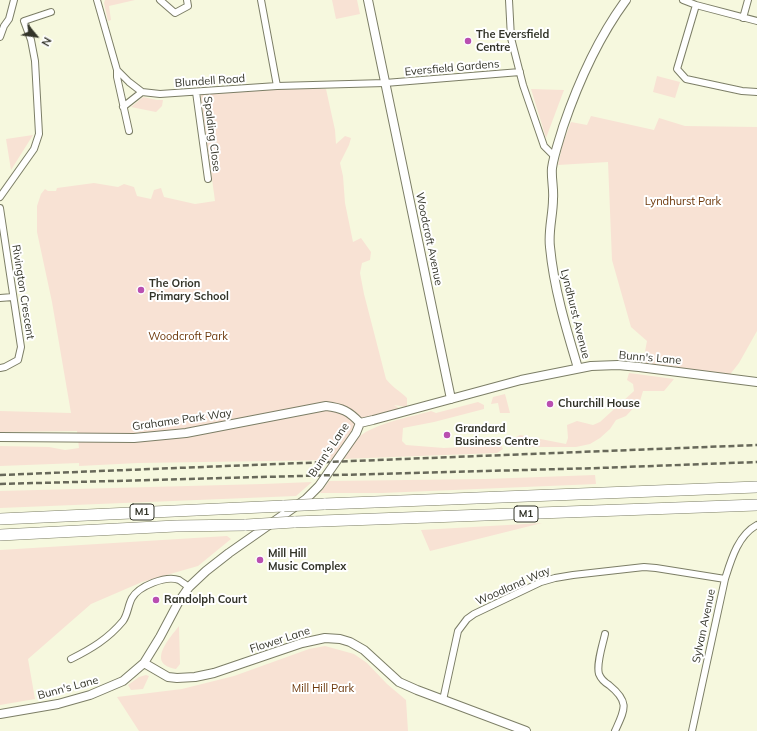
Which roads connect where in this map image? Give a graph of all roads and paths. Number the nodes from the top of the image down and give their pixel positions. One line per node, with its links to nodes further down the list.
1 (14, 0): 15 (street)
2 (97, 0): 16 (street)
3 (160, 0): 4 (street)
4 (187, 0)
5 (261, 0): 19 (street)
6 (368, 0): 18 (street, Woodcroft Avenue)
7 (509, 0): 17 (street)
8 (626, 0): 25 (street, Lyndhurst Avenue)
9 (683, 0): 11 (street)
10 (748, 0): 13 (street)
11 (696, 5): 13 (street); 22 (street)
12 (51, 12): 27 (street)
13 (743, 18): 14 (street)
14 (757, 21)
15 (0, 37)
16 (118, 70): 20 (street); 23 (street)
17 (520, 72): 18 (street, Eversfield Gardens); 25 (street)
18 (385, 83): 19 (street, Blundell Road); 34 (street, Woodcroft Avenue)
19 (277, 86): 21 (street, Blundell Road)
20 (142, 92): 21 (street, Blundell Road); 23 (street)
21 (196, 92): 26 (street, Spalding Close)
22 (757, 92)
23 (124, 107): 24 (street)
24 (129, 131)
25 (554, 156): 32 (street, Lyndhurst Avenue)
26 (208, 179)
27 (0, 197)
28 (0, 208): 29 (street, Rivington Crescent)
29 (13, 297): 30 (street); 31 (street, Rivington Crescent)
30 (0, 298)
31 (0, 368)
32 (578, 368): 33 (street, Bunn's Lane); 34 (street, Bunn's Lane)
33 (757, 382)
34 (451, 399): 35 (street, Bunn's Lane)
35 (360, 423): 36 (street, Grahame Park Way); 43 (street, Bunn's Lane)
36 (0, 437)
37 (757, 488): 39 (highway, M1, bridge)
38 (757, 505): 41 (highway, M1, bridge)
39 (0, 519)
40 (757, 525): 42 (street, Sylvan Avenue)
41 (0, 535)
42 (725, 580): 47 (street, Woodland Way); 51 (street, Sylvan Avenue)
43 (189, 587): 45 (street); 46 (street, Bunn's Lane)
44 (605, 634): 50 (street)
45 (71, 659)
46 (144, 663): 47 (street, Flower Lane); 48 (street, Bunn's Lane)
47 (443, 700): 49 (street, Flower Lane)
48 (0, 714)
49 (526, 731)
50 (615, 731)
51 (692, 731)

